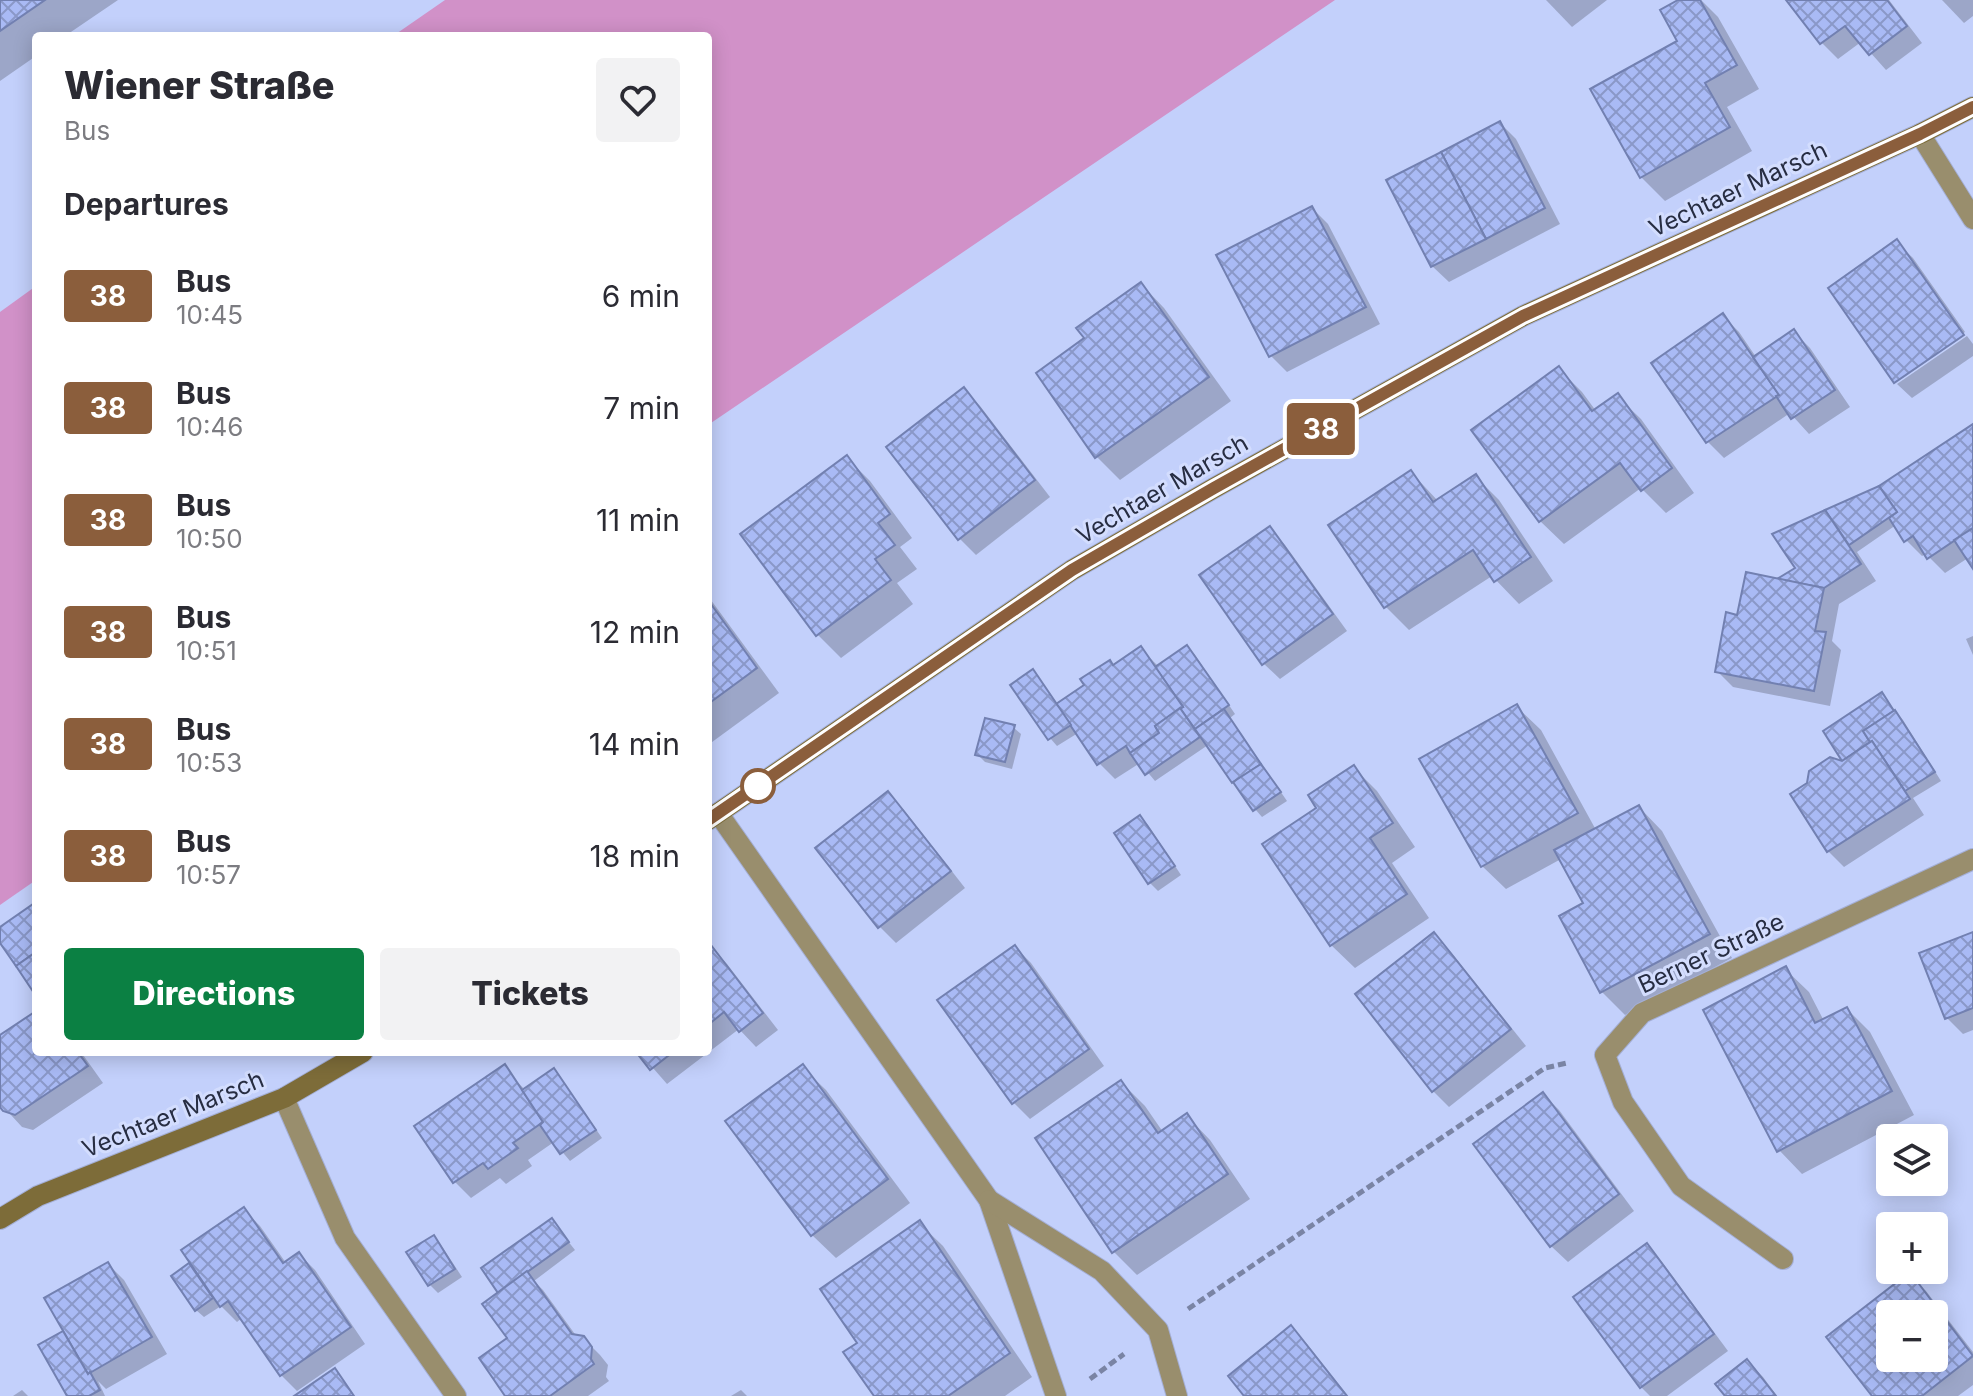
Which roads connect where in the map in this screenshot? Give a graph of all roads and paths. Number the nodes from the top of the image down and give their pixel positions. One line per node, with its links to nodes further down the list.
1 (1973, 107): 2 (street, Vechtaer Marsch)
2 (1920, 134): 3 (street); 4 (street, Vechtaer Marsch)
3 (1973, 219)
4 (713, 817): 9 (street)
5 (1973, 859): 6 (street, Berner Straße)
6 (1605, 1055): 11 (street); 12 (path)
7 (356, 1056): 8 (street, Vechtaer Marsch)
8 (284, 1098): 10 (street, Vechtaer Marsch); 14 (street)
9 (989, 1200): 12 (street); 15 (street)
10 (0, 1219)
11 (1783, 1259)
12 (1158, 1330): 13 (path); 16 (street)
13 (1089, 1379)
14 (456, 1396)
15 (1056, 1396)
16 (1177, 1396)

